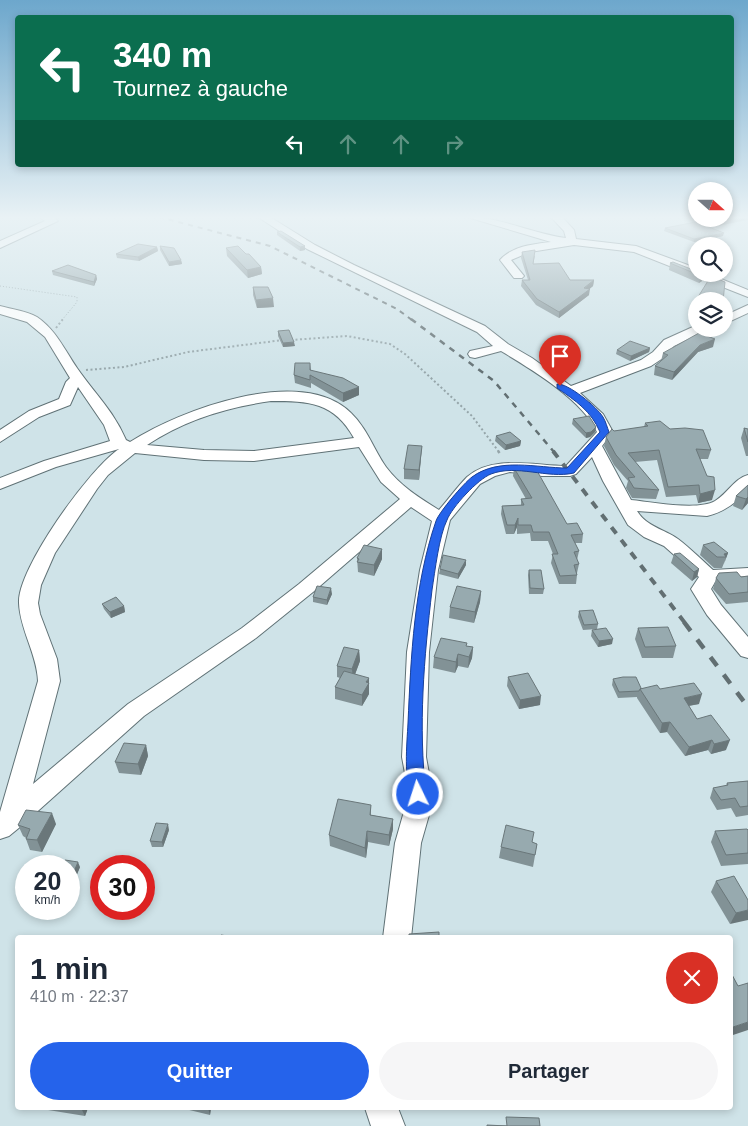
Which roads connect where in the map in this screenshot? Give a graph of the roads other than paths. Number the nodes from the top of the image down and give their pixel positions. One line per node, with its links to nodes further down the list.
1 (353, 270): 12 (street)
2 (512, 270): 3 (street)
3 (518, 276)
4 (719, 282): 5 (street)
5 (748, 294)
6 (748, 309): 8 (street)
7 (0, 310): 14 (street)
8 (733, 315)
9 (733, 319): 10 (street)
10 (748, 320)
11 (688, 334): 15 (street)
12 (503, 347): 13 (street); 15 (street)
13 (475, 354)
14 (75, 375): 16 (street); 18 (street)
15 (569, 392): 19 (street)
16 (0, 437)
17 (363, 442): 18 (street); 18 (street); 22 (street)
18 (124, 446): 21 (street); 28 (street)
19 (594, 446): 23 (street); 24 (street)
20 (748, 480): 23 (street)
21 (0, 484)
22 (411, 498): 24 (street); 28 (street)
23 (626, 505): 26 (street)
24 (442, 519): 29 (street)
25 (748, 574): 26 (street)
26 (709, 576): 27 (street)
27 (748, 651)
28 (6, 823)
29 (397, 935)
30 (383, 1110): 31 (street)
31 (388, 1126)

